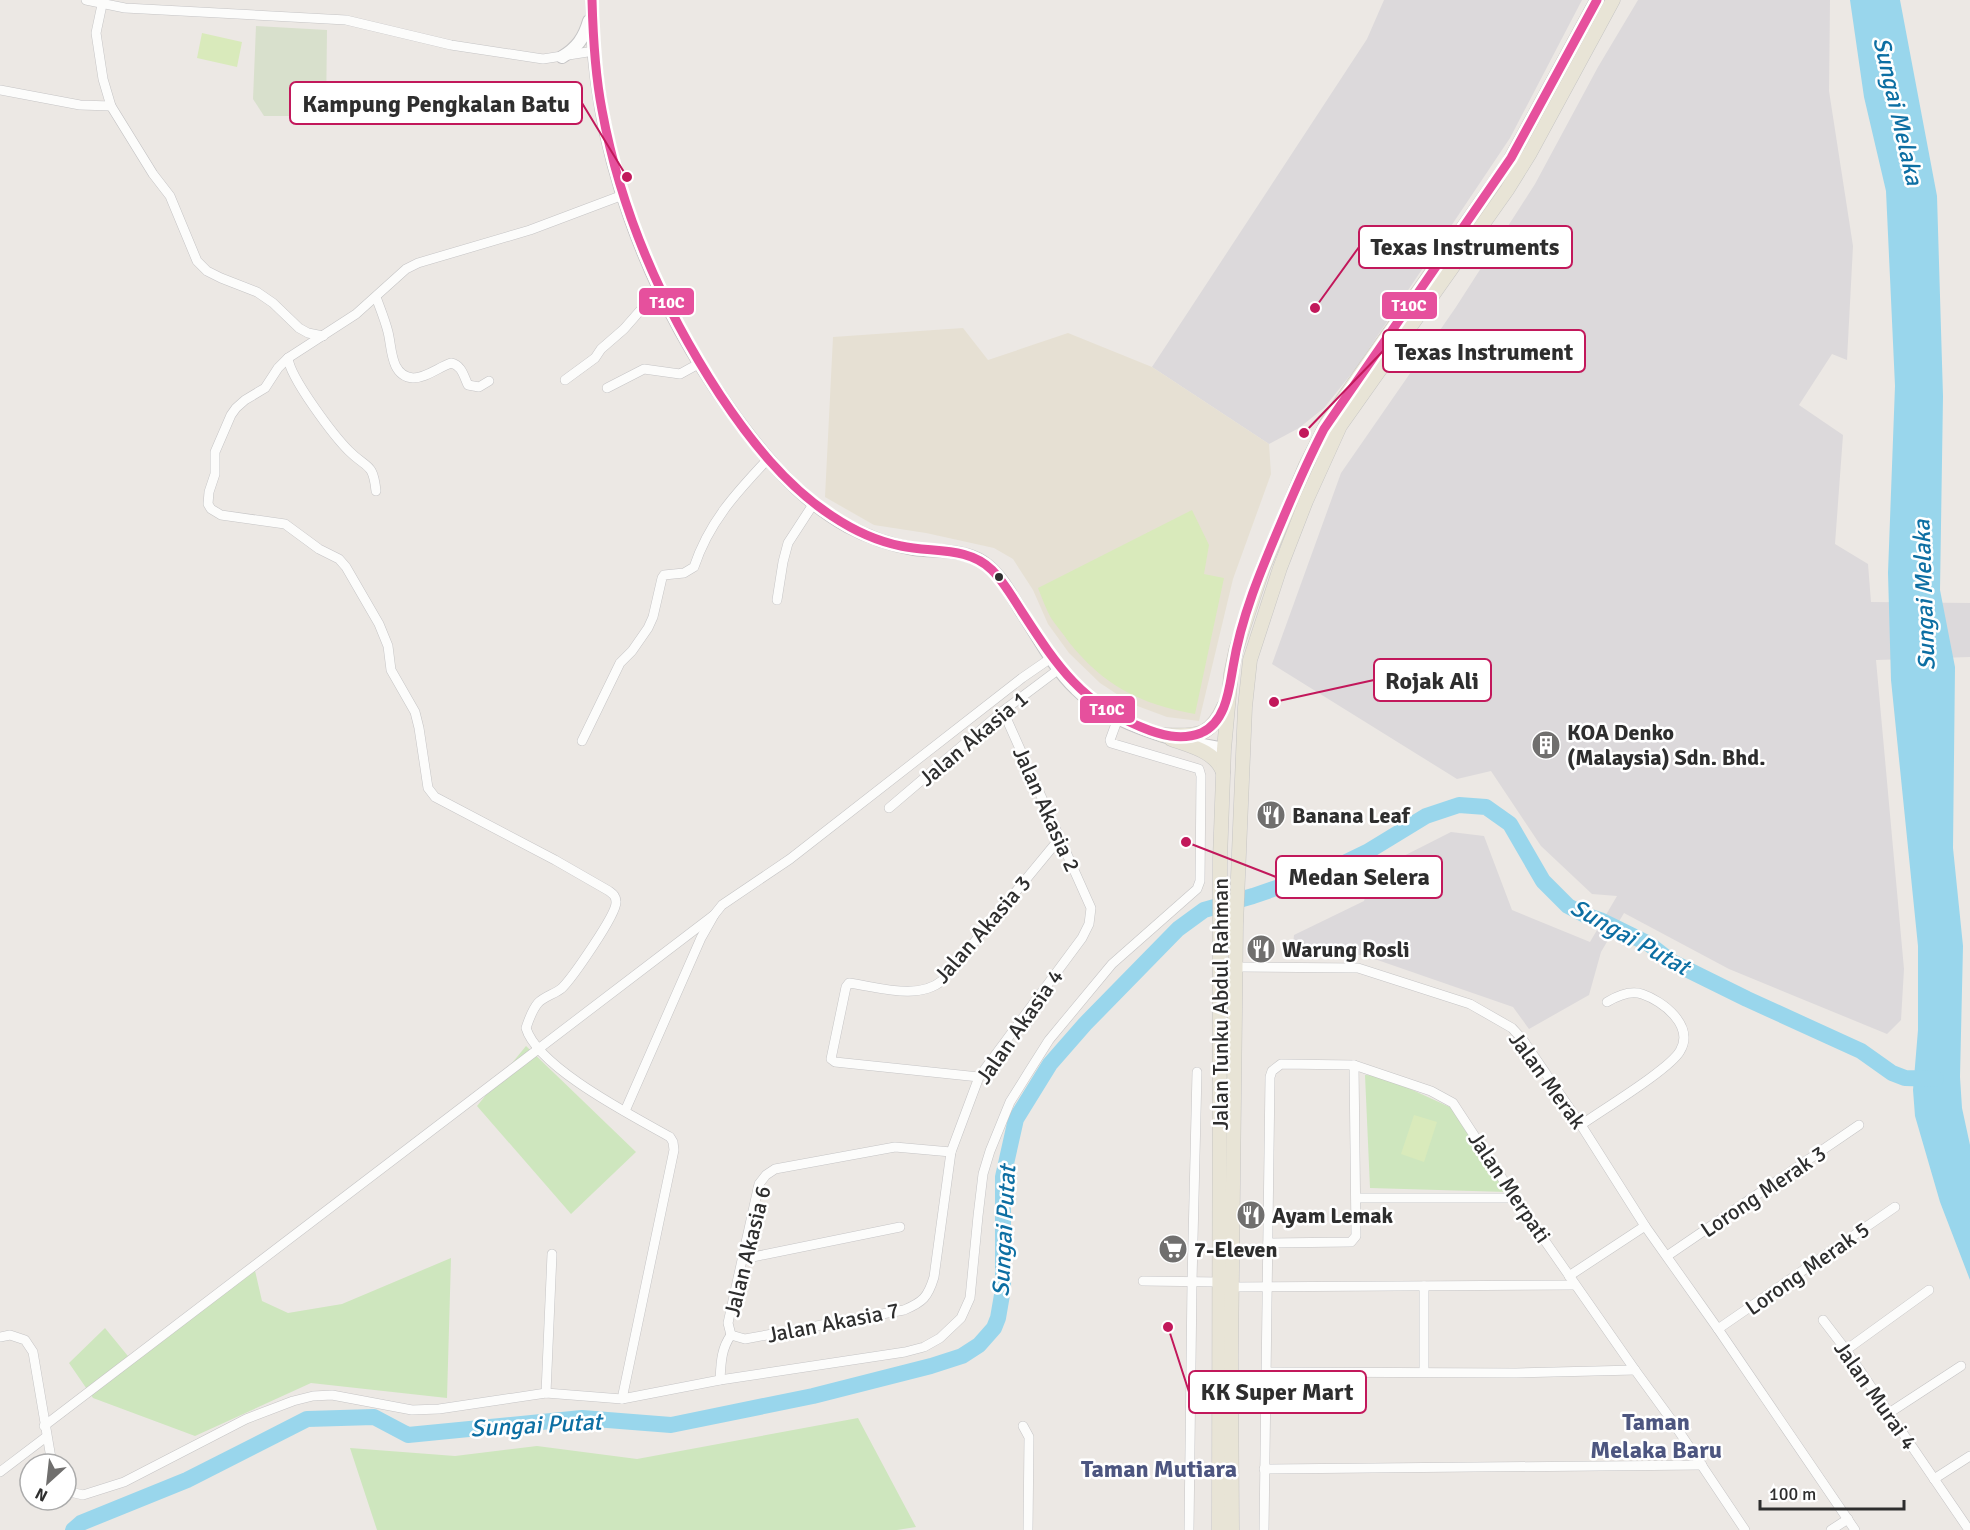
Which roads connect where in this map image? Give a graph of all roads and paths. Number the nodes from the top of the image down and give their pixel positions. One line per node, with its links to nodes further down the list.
1 (86, 0): 4 (street)
2 (1597, 0): 26 (main road, Jalan Tunku Abdul Rahman)
3 (1612, 0): 23 (main road, Jalan Tunku Abdul Rahman)
4 (102, 2): 7 (street); 9 (street)
5 (592, 4): 6 (main road); 7 (main road)
6 (594, 51): 7 (street); 10 (main road)
7 (562, 57)
8 (0, 90): 9 (street)
9 (111, 106): 13 (street)
10 (623, 195): 11 (main road); 12 (street)
11 (659, 290): 15 (main road); 16 (street)
12 (376, 297): 13 (street); 17 (street)
13 (323, 336): 14 (street)
14 (288, 358): 20 (street); 42 (street)
15 (700, 363): 18 (street); 19 (main road)
16 (565, 380)
17 (489, 381)
18 (607, 388)
19 (767, 459): 21 (main road); 30 (street)
20 (376, 491)
21 (814, 503): 22 (street); 24 (main road)
22 (777, 600)
23 (1253, 650): 31 (main road); 37 (main road, Jalan Tunku Abdul Rahman)
24 (1051, 658): 25 (main road); 39 (street)
25 (1059, 669): 27 (street, Jalan Akasia 1); 28 (main road)
26 (1231, 674): 29 (main road); 31 (main road, Jalan Tunku Abdul Rahman)
27 (1003, 711): 33 (street, Jalan Akasia 1); 34 (street, Jalan Akasia 2)
28 (1118, 718): 29 (main road); 35 (street)
29 (1162, 735): 31 (main road); 32 (main road)
30 (582, 741)
31 (1224, 749): 32 (main road, Jalan Tunku Abdul Rahman); 37 (main road)
32 (1223, 772): 36 (main road, Jalan Tunku Abdul Rahman)
33 (889, 808)
34 (1060, 837): 38 (street, Jalan Akasia 2); 45 (street, Jalan Akasia 3)
35 (1200, 856): 36 (street); 77 (street)
36 (1220, 859): 62 (main road, Jalan Tunku Abdul Rahman)
37 (1239, 859): 40 (main road, Jalan Tunku Abdul Rahman)
38 (1091, 908): 45 (street, Jalan Akasia 4)
39 (714, 915): 42 (street); 46 (street)
40 (1237, 967): 47 (street, Jalan Merak); 62 (main road, Jalan Tunku Abdul Rahman)
41 (1607, 1002): 47 (street)
42 (538, 1050): 46 (street); 81 (street)
43 (1354, 1065): 50 (street); 51 (street, Jalan Merpati); 55 (street, Jalan Merpati)
44 (1197, 1072): 61 (street)
45 (979, 1077): 49 (street, Jalan Akasia 4)
46 (625, 1111): 79 (street)
47 (1581, 1125): 53 (street, Jalan Merak)
48 (1859, 1125): 57 (street, Lorong Merak 3)
49 (951, 1152): 58 (street, Jalan Akasia 6); 67 (street, Jalan Akasia 4)
50 (1357, 1198): 51 (street); 55 (street)
51 (1515, 1198): 59 (street, Jalan Merpati)
52 (1895, 1207): 69 (street, Lorong Merak 5)
53 (1645, 1226): 57 (street, Jalan Merak); 59 (street)
54 (900, 1227): 58 (street)
55 (1268, 1243): 65 (street)
56 (552, 1254): 78 (street)
57 (1667, 1256): 69 (street, Jalan Merak)
58 (743, 1260): 70 (street, Jalan Akasia 6)
59 (1569, 1276): 64 (street, Jalan Merpati)
60 (1143, 1281): 61 (street)
61 (1192, 1282): 62 (street); 93 (street)
62 (1226, 1285): 65 (street); 94 (main road, Jalan Tunku Abdul Rahman); 95 (main road, Jalan Tunku Abdul Rahman)
63 (1424, 1286): 64 (street); 65 (street); 76 (street)
64 (1575, 1286): 74 (street, Jalan Merpati)
65 (1267, 1288): 75 (street)
66 (1929, 1290): 72 (street)
67 (930, 1291): 70 (street, Jalan Akasia 7)
68 (1823, 1320): 72 (street, Jalan Murai 4)
69 (1718, 1329): 91 (street, Jalan Merak)
70 (731, 1335): 77 (street, Jalan Akasia 6)
71 (0, 1337): 81 (street)
72 (1846, 1350): 80 (street, Jalan Murai 4)
73 (1961, 1365): 80 (street)
74 (1635, 1371): 76 (street); 86 (street, Jalan Merpati)
75 (1266, 1372): 76 (street); 87 (street)
76 (1424, 1372)
77 (720, 1380): 79 (street)
78 (546, 1393): 79 (street); 90 (street)
79 (622, 1399)
80 (1889, 1413): 89 (street, Jalan Murai 4)
81 (44, 1426): 83 (street)
82 (1023, 1426): 92 (street)
83 (46, 1437): 84 (street); 88 (street)
84 (49, 1452)
85 (1970, 1456): 89 (street)
86 (1702, 1465): 87 (street); 97 (street, Jalan Merpati)
87 (1264, 1469): 96 (street)
88 (0, 1472)
89 (1935, 1479): 100 (street, Jalan Murai 4)
90 (78, 1494)
91 (1848, 1520): 98 (street); 99 (street, Jalan Merak)
92 (1028, 1530)
93 (1189, 1530)
94 (1219, 1530)
95 (1232, 1530)
96 (1264, 1530)
97 (1745, 1530)
98 (1831, 1530)
99 (1855, 1530)
100 (1969, 1530)

